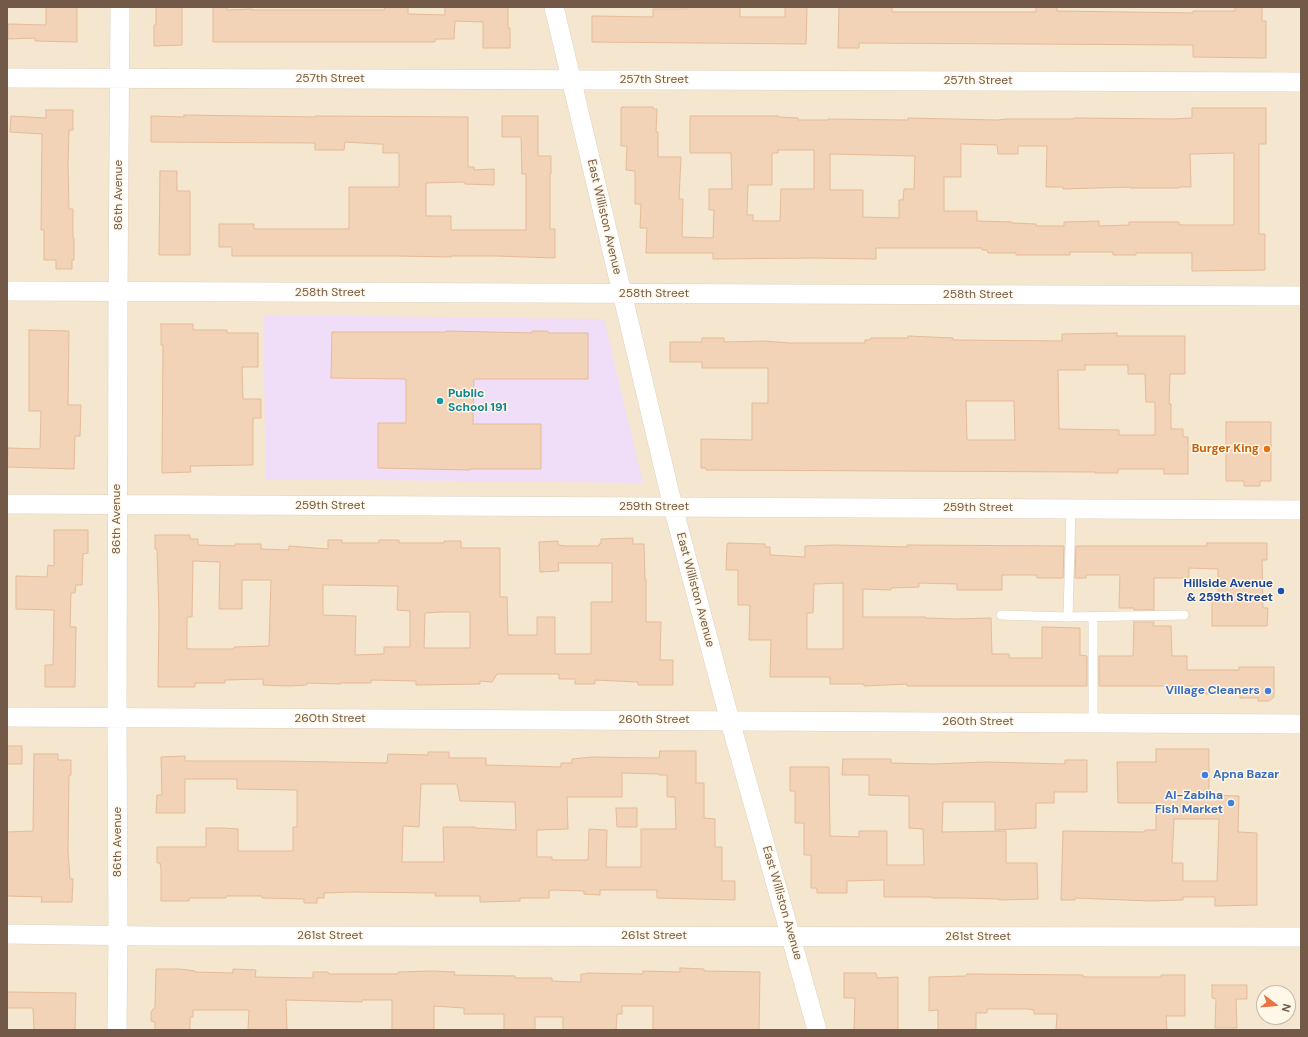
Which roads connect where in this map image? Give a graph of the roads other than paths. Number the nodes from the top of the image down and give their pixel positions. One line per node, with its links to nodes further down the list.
1 (120, 7): 4 (street, 86th Avenue)
2 (554, 7): 5 (street, East Williston Avenue)
3 (7, 78): 4 (street, 257th Street)
4 (120, 78): 5 (street, 257th Street); 8 (street, 86th Avenue)
5 (571, 80): 6 (street, 257th Street); 9 (street, East Williston Avenue)
6 (1301, 82)
7 (7, 291): 8 (street, 258th Street)
8 (118, 292): 9 (street, 258th Street); 12 (street, 86th Avenue)
9 (622, 294): 10 (street, 258th Street); 13 (street, East Williston Avenue)
10 (1301, 296)
11 (7, 504): 12 (street, 259th Street)
12 (117, 505): 13 (street, 259th Street); 21 (street, 86th Avenue)
13 (673, 507): 14 (street, 259th Street); 22 (street, East Williston Avenue)
14 (1071, 509): 15 (street, 259th Street); 18 (lane)
15 (1301, 510)
16 (1000, 615): 18 (lane)
17 (1184, 615): 19 (lane)
18 (1068, 617): 19 (lane)
19 (1093, 617): 23 (lane)
20 (7, 718): 21 (street, 260th Street)
21 (117, 718): 22 (street, 260th Street); 26 (street, 86th Avenue)
22 (730, 721): 23 (street, 260th Street); 27 (street, East Williston Avenue)
23 (1093, 723): 24 (street, 260th Street)
24 (1301, 724)
25 (7, 934): 26 (street, 261st Street)
26 (118, 935): 27 (street, 261st Street); 29 (street, 86th Avenue)
27 (792, 936): 28 (street, 261st Street); 30 (street, East Williston Avenue)
28 (1301, 937)
29 (117, 1030)
30 (817, 1030)

